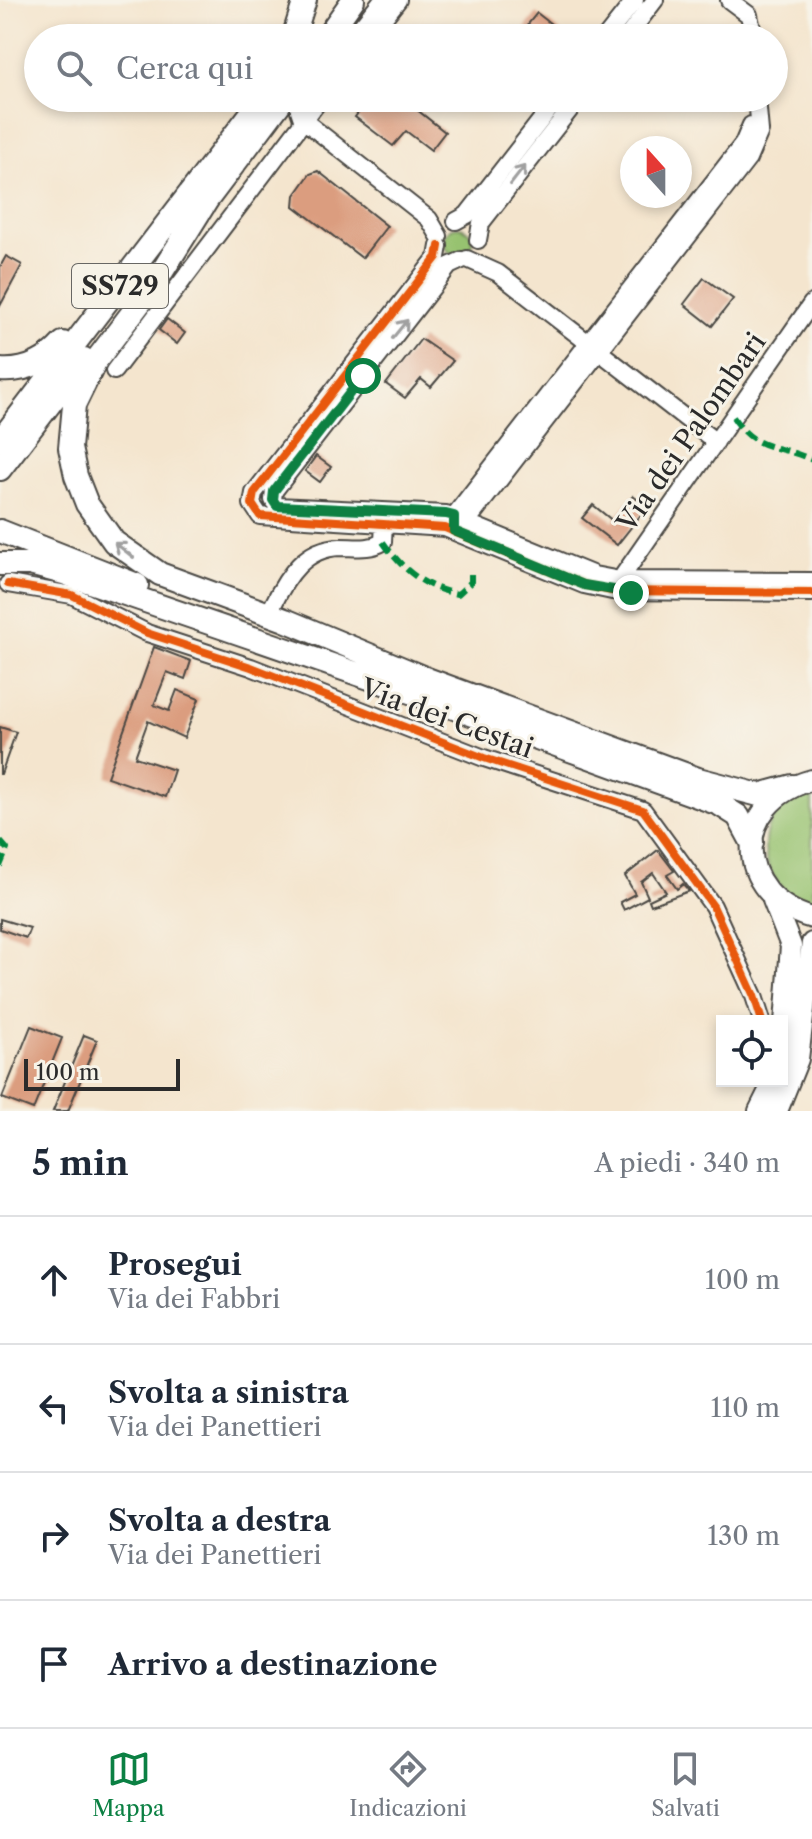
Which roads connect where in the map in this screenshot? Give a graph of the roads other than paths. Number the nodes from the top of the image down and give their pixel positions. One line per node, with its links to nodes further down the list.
1 (346, 0): 8 (highway)
2 (353, 0): 9 (highway)
3 (382, 0): 10 (street)
4 (398, 0): 11 (street)
5 (635, 0): 12 (street)
6 (655, 0): 13 (street)
7 (729, 0): 14 (street)
8 (333, 24)
9 (336, 24)
10 (363, 24)
11 (379, 24)
12 (616, 24)
13 (637, 24)
14 (753, 24)
15 (253, 112): 26 (highway, SS729)
16 (274, 112): 23 (highway, SS729)
17 (300, 112): 22 (street)
18 (310, 112): 22 (street)
19 (547, 112): 24 (street)
20 (568, 112): 25 (street, one-way to 20)
21 (758, 112): 30 (street)
22 (304, 120): 24 (street); 32 (street)
23 (207, 200): 36 (highway, SS729); 47 (highway, one-way to 23)
24 (446, 232): 25 (street); 27 (street); 33 (street)
25 (478, 242): 27 (street); 28 (street)
26 (152, 244): 31 (highway); 34 (highway, SS729)
27 (464, 260): 28 (street); 33 (street, one-way to 27)
28 (498, 273): 30 (street)
29 (812, 303): 35 (street, Via dei Palombari)
30 (594, 347): 35 (street); 38 (street)
31 (0, 370)
32 (114, 371)
33 (356, 372): 37 (street); 38 (street)
34 (0, 441)
35 (716, 442): 42 (street, Via dei Palombari)
36 (0, 469)
37 (384, 522): 38 (street); 44 (street)
38 (458, 523): 42 (street)
39 (0, 531): 47 (highway)
40 (4, 574): 46 (street, Via dei Cestai); 47 (highway)
41 (812, 581): 42 (street)
42 (616, 586): 43 (street)
43 (812, 593)
44 (273, 605)
45 (258, 646): 46 (street)
46 (251, 667): 53 (street, Via dei Cestai)
47 (420, 686): 48 (highway); 49 (highway)
48 (802, 783): 49 (main road)
49 (752, 842): 50 (main road)
50 (773, 900): 51 (main road); 54 (main road)
51 (812, 918)
52 (812, 943): 57 (main road)
53 (759, 1015)
54 (786, 1015)
55 (771, 1087): 56 (main road)
56 (759, 1111)
57 (777, 1111)

